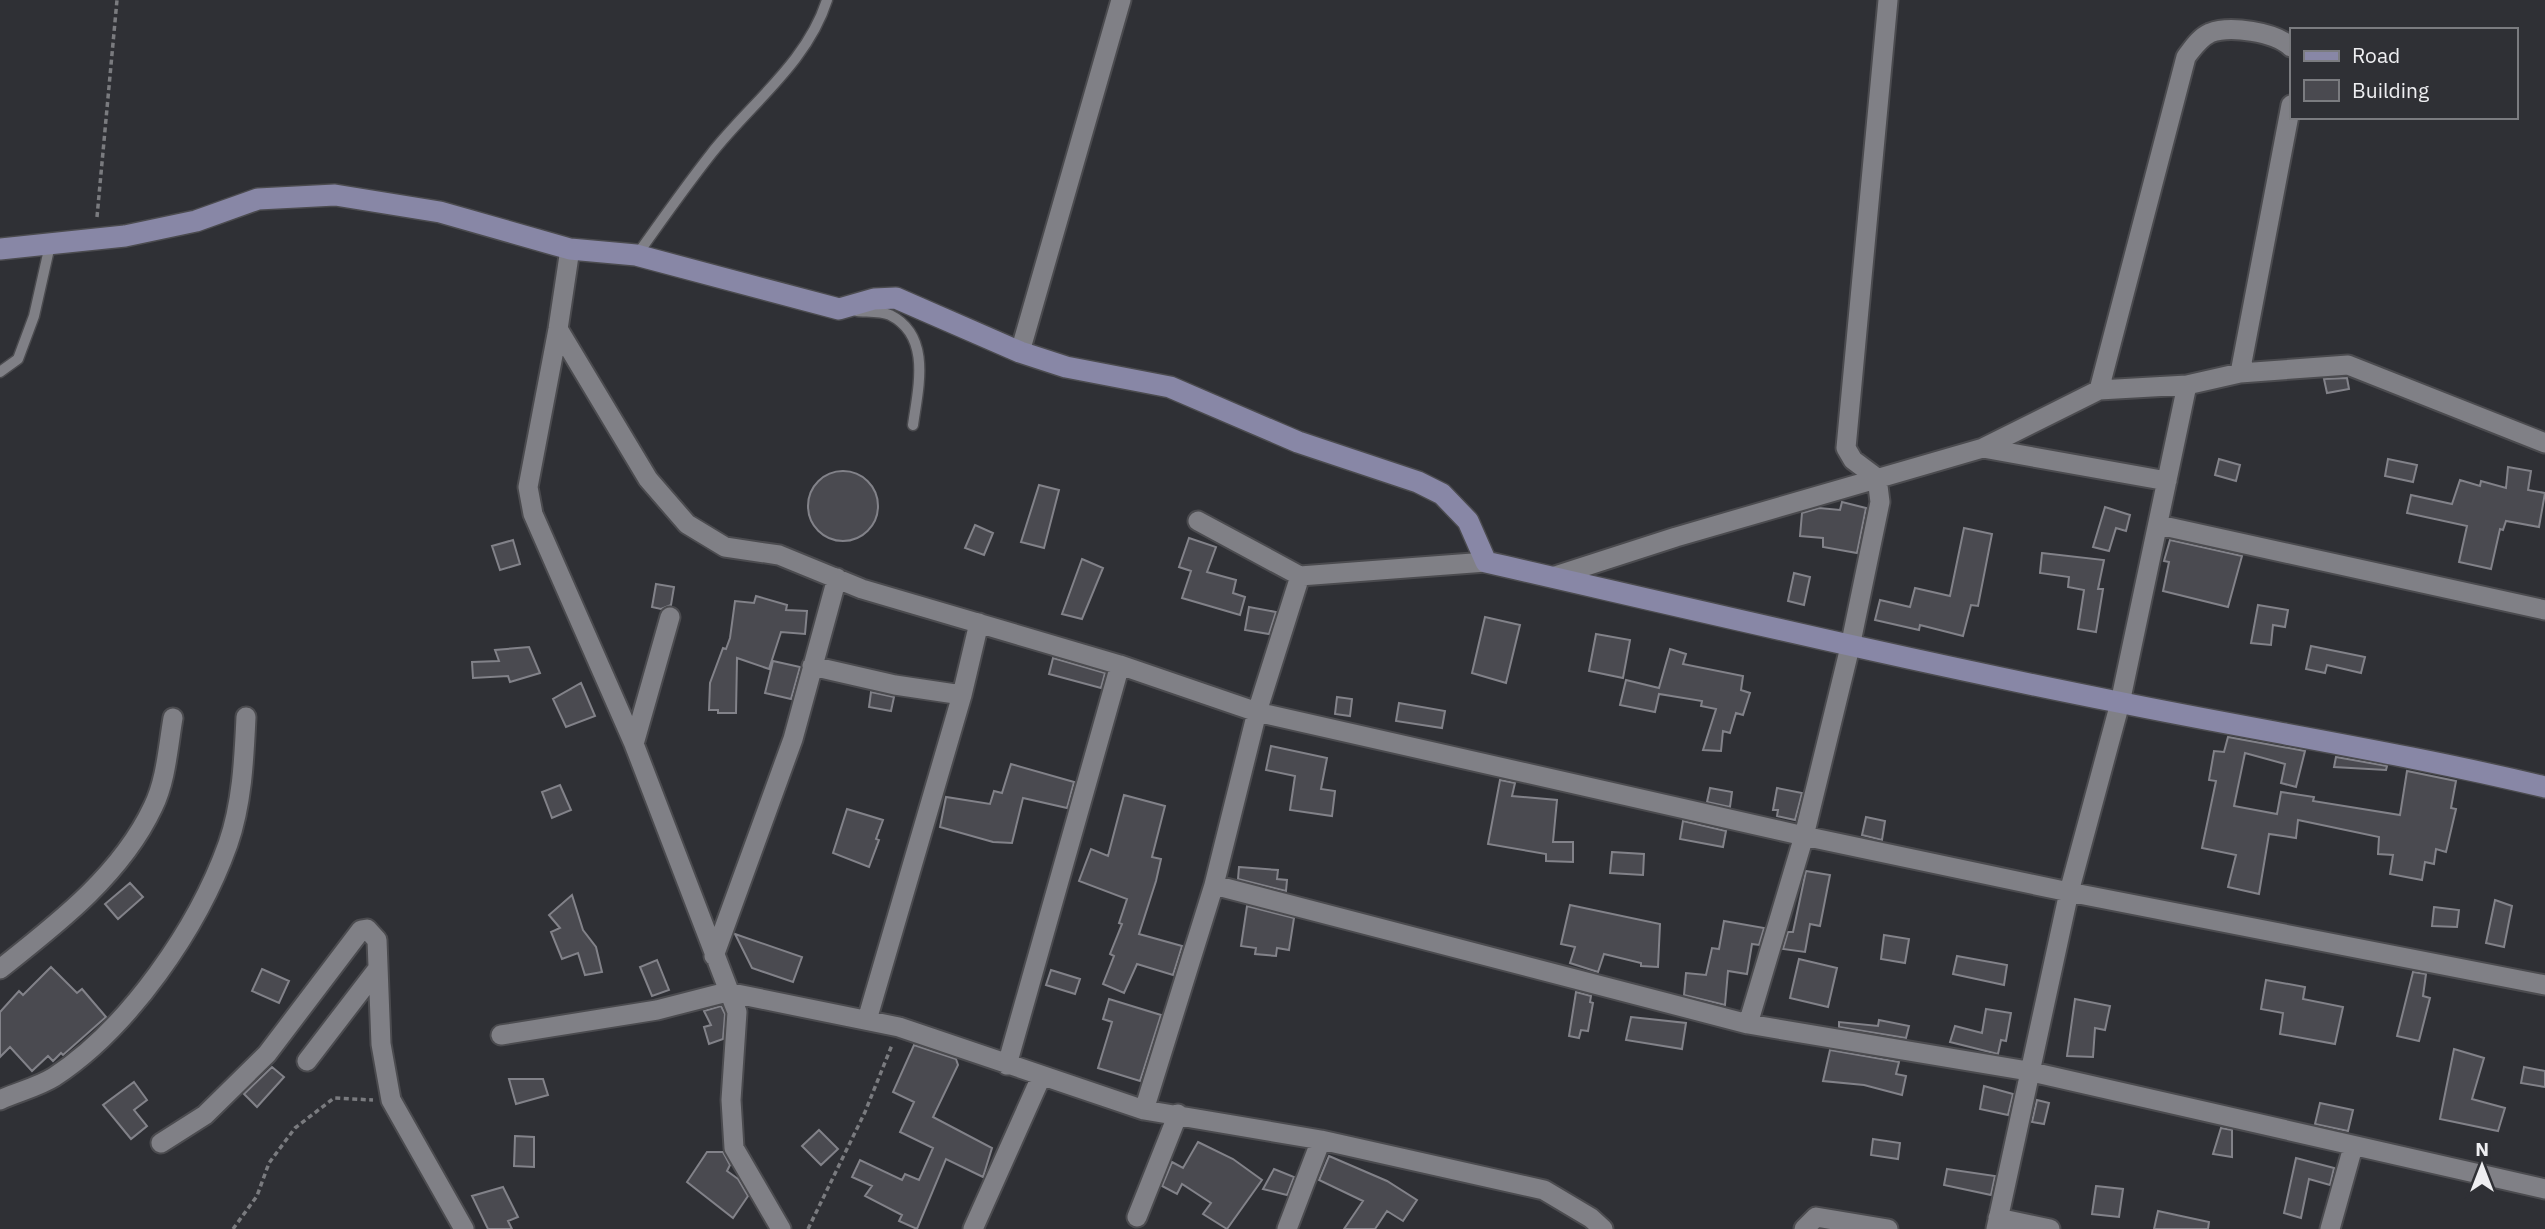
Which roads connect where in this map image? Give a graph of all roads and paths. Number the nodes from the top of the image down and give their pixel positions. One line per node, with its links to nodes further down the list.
1 (117, 0): 7 (path)
2 (827, 0): 11 (lane)
3 (1888, 0): 22 (street)
4 (1118, 1): 14 (street)
5 (2290, 46): 18 (street)
6 (2290, 110): 16 (street)
7 (94, 241): 8 (street); 10 (street)
8 (50, 246): 9 (street); 15 (lane)
9 (0, 249)
10 (570, 249): 11 (street); 13 (street)
11 (636, 255): 12 (street)
12 (839, 309): 14 (street); 19 (lane)
13 (558, 329): 29 (street); 41 (street)
14 (1020, 352): 26 (street)
15 (0, 372)
16 (2240, 373): 17 (street); 20 (street)
17 (2187, 385): 18 (street); 23 (street)
18 (2099, 390): 21 (street)
19 (913, 425)
20 (2545, 443)
21 (1983, 448): 22 (street); 23 (street)
22 (1877, 478): 28 (street); 33 (street)
23 (2167, 481): 25 (street)
24 (1198, 521): 27 (street)
25 (2159, 526): 30 (street); 37 (street)
26 (1486, 562): 27 (street); 28 (street)
27 (1300, 576): 38 (street)
28 (1552, 577): 33 (street)
29 (837, 578): 32 (street); 34 (street)
30 (2545, 610)
31 (670, 617): 41 (street)
32 (979, 623): 35 (street); 36 (street)
33 (1850, 647): 37 (street); 43 (street)
34 (813, 666): 36 (street); 46 (street)
35 (1121, 666): 38 (street); 56 (street)
36 (962, 695): 51 (street)
37 (2120, 703): 42 (street); 45 (street)
38 (1257, 712): 43 (street); 44 (street)
39 (246, 717): 59 (street)
40 (173, 718): 47 (street)
41 (634, 744): 46 (street)
42 (2545, 786)
43 (1804, 836): 45 (street); 52 (street)
44 (1214, 885): 52 (street); 61 (street)
45 (2069, 892): 49 (street); 57 (street)
46 (714, 956): 50 (street)
47 (0, 969)
48 (376, 971): 55 (street); 60 (street); 64 (street)
49 (2545, 985)
50 (727, 992): 51 (street); 54 (street); 71 (street)
51 (867, 1020): 53 (street)
52 (1748, 1024): 57 (street)
53 (900, 1027): 56 (street); 72 (path)
54 (501, 1035)
55 (307, 1060)
56 (1007, 1065): 58 (street)
57 (2028, 1071): 65 (street); 68 (street)
58 (1041, 1077): 61 (street); 73 (street)
59 (0, 1100)
60 (391, 1100): 69 (path); 70 (street)
61 (1144, 1110): 62 (street)
62 (1178, 1114): 63 (street); 67 (street)
63 (1321, 1140): 74 (street); 75 (street)
64 (161, 1143)
65 (2353, 1147): 66 (street); 79 (street)
66 (2545, 1189)
67 (1137, 1216)
68 (1997, 1224): 78 (street)
69 (233, 1229)
70 (464, 1229)
71 (781, 1229)
72 (808, 1229)
73 (972, 1229)
74 (1287, 1229)
75 (1603, 1229)
76 (1804, 1229): 77 (street)
77 (1888, 1229)
78 (2050, 1229)
79 (2330, 1229)

